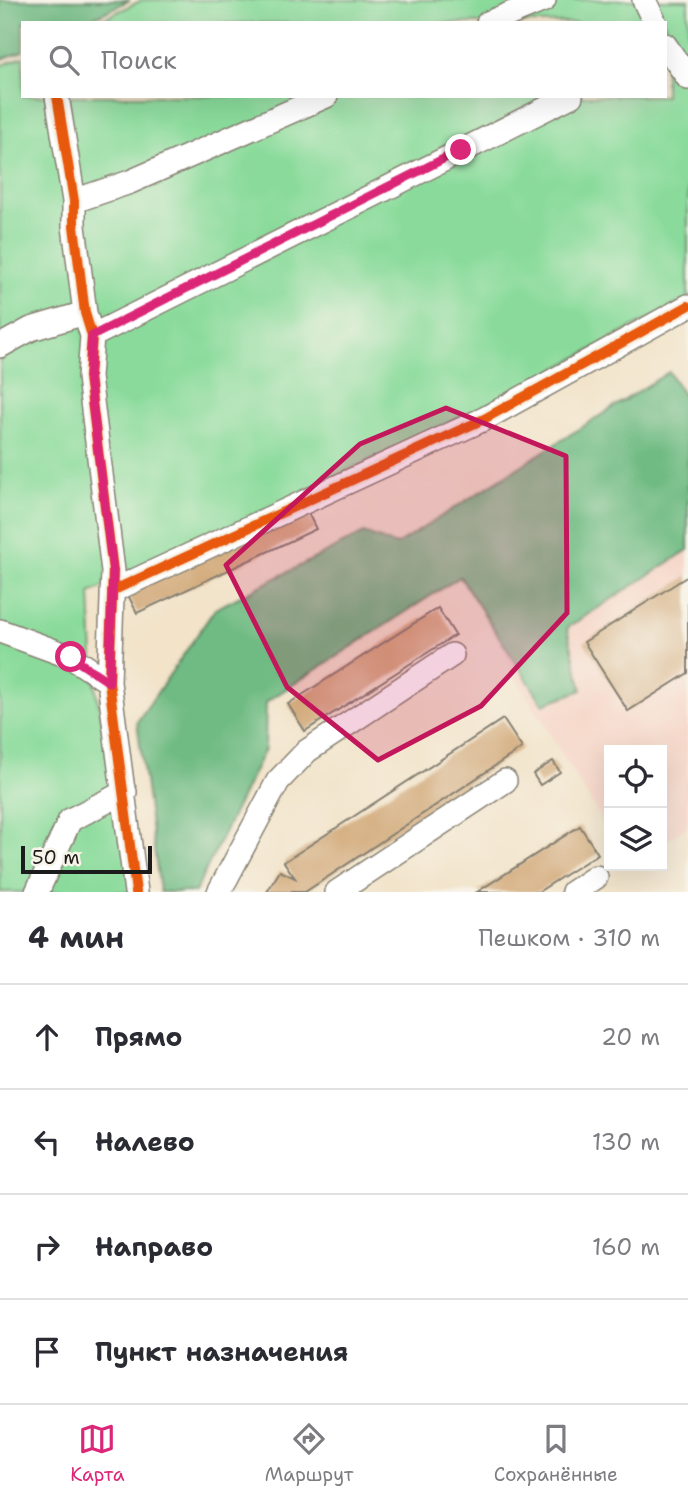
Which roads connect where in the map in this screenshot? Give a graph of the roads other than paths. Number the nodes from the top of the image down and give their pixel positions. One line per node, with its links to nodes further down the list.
1 (544, 0): 3 (street)
2 (644, 0): 4 (street)
3 (493, 21)
4 (654, 21)
5 (667, 49): 6 (street)
6 (688, 78)
7 (57, 98): 10 (street)
8 (321, 98): 10 (street)
9 (567, 98): 13 (street)
10 (74, 201): 12 (street)
11 (688, 306): 15 (street)
12 (85, 313): 13 (street); 14 (street)
13 (92, 336): 15 (street)
14 (0, 345)
15 (113, 591): 18 (street)
16 (0, 631): 18 (street)
17 (452, 655): 24 (street)
18 (109, 682): 20 (street)
19 (505, 781): 25 (street)
20 (124, 792): 22 (street); 23 (street)
21 (596, 877): 26 (street)
22 (37, 892)
23 (136, 892)
24 (219, 892)
25 (337, 892)
26 (573, 892)

